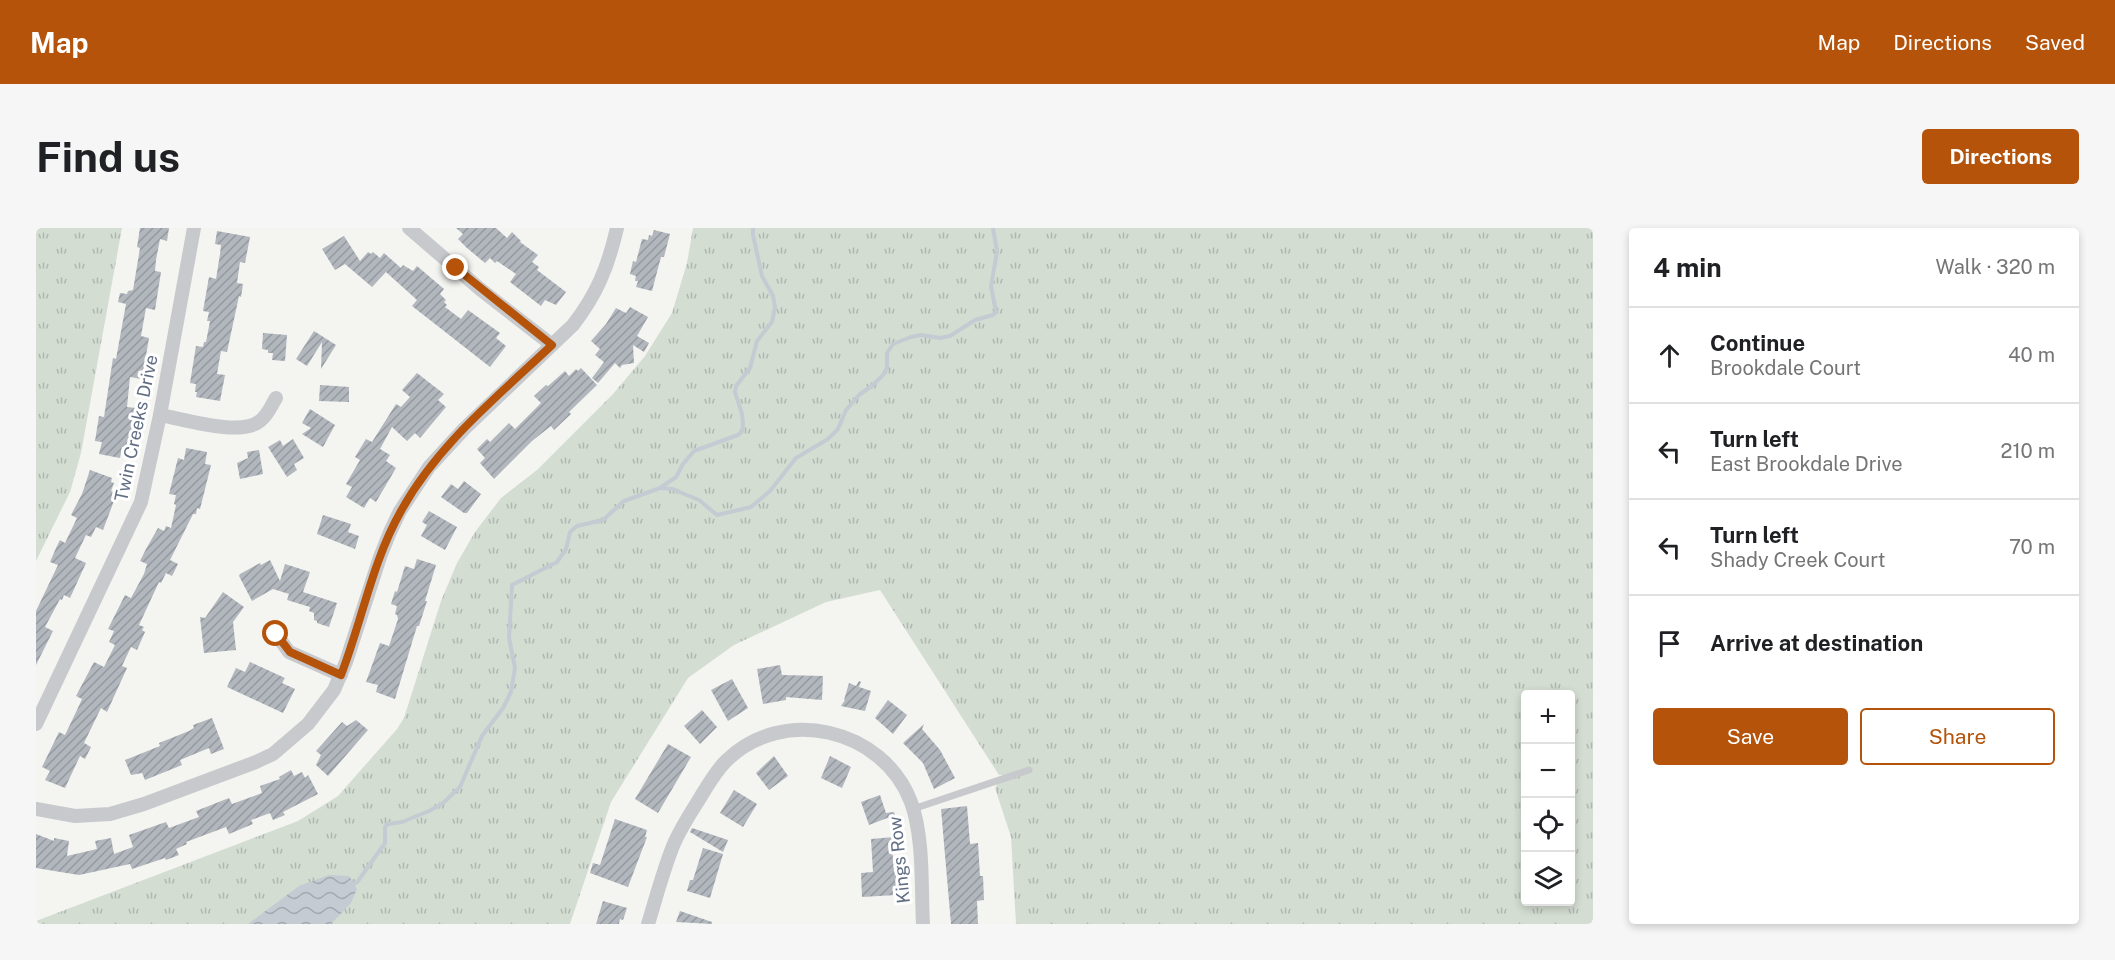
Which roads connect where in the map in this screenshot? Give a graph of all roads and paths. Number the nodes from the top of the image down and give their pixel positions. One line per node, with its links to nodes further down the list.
1 (194, 228): 6 (street, Twin Creeks Drive)
2 (409, 228): 4 (street)
3 (616, 228): 4 (street)
4 (552, 345): 8 (street)
5 (276, 398): 6 (street)
6 (160, 415): 9 (street, Twin Creeks Drive)
7 (276, 634): 8 (street)
8 (341, 675): 11 (street)
9 (36, 724)
10 (1029, 770): 12 (lane)
11 (36, 809)
12 (913, 809): 13 (street, Kings Row); 14 (street, Kings Row)
13 (648, 924)
14 (923, 924)

